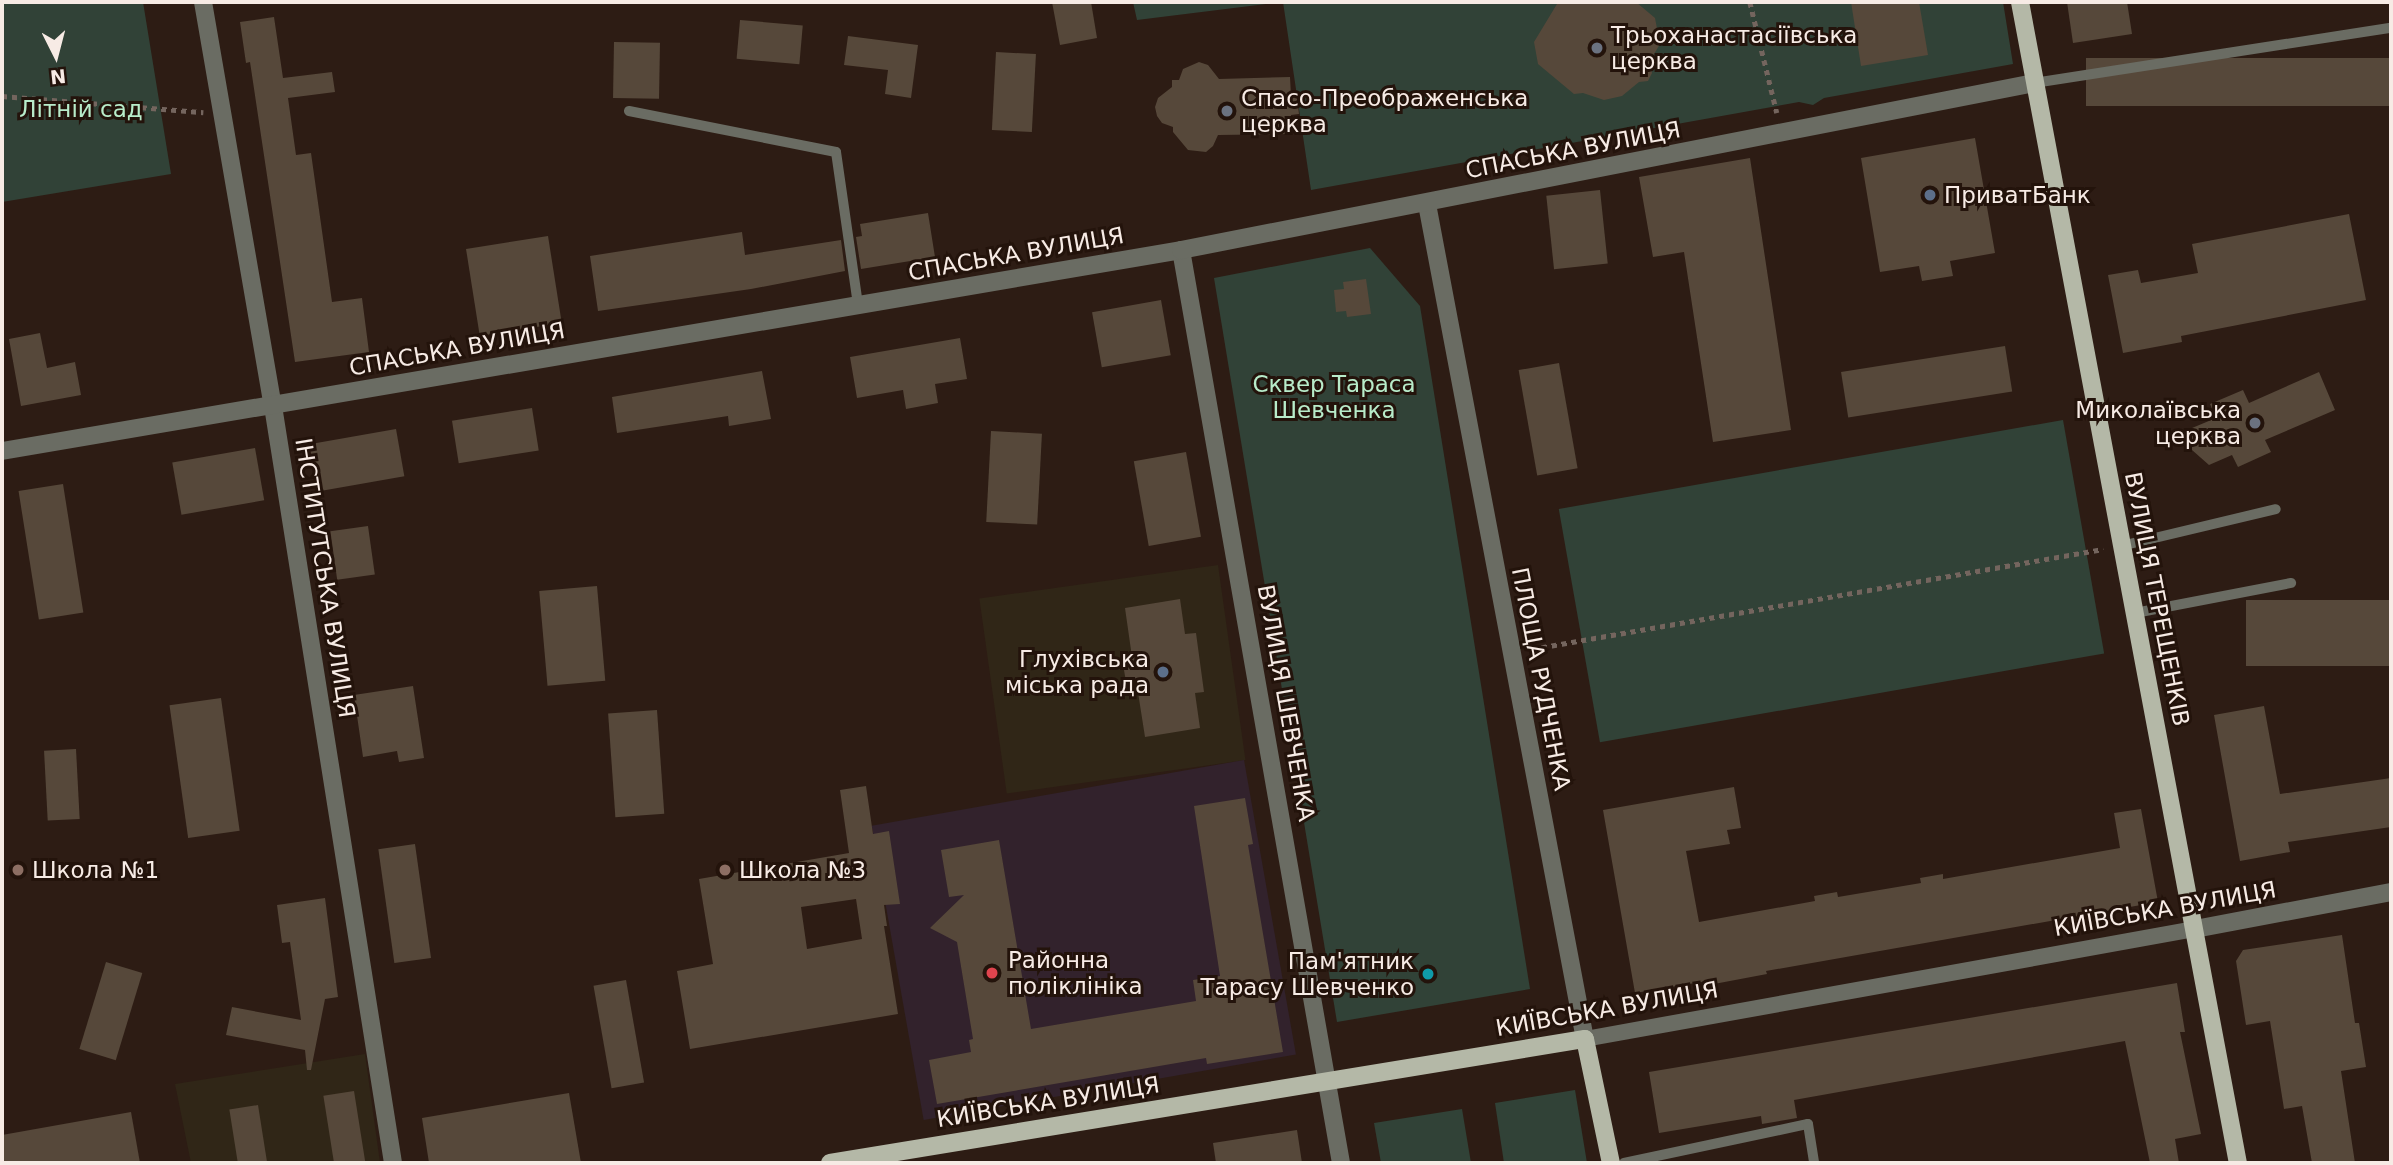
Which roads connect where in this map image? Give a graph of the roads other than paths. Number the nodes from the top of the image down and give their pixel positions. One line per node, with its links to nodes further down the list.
1 (203, 2): 9 (street, ІНСТИТУТСЬКА ВУЛИЦЯ)
2 (2020, 2): 4 (main road, ВУЛИЦЯ ТЕРЕЩЕНКІВ)
3 (2391, 28): 4 (lane)
4 (2034, 83): 6 (street, СПАСЬКА ВУЛИЦЯ); 12 (main road, ВУЛИЦЯ ТЕРЕЩЕНКІВ)
5 (629, 111): 8 (lane)
6 (1427, 204): 7 (street, СПАСЬКА ВУЛИЦЯ); 17 (street, ПЛОЩА РУДЧЕНКА)
7 (1181, 250): 8 (street, СПАСЬКА ВУЛИЦЯ); 18 (street, ВУЛИЦЯ ШЕВЧЕНКА)
8 (858, 305): 9 (street, СПАСЬКА ВУЛИЦЯ)
9 (272, 406): 10 (street, СПАСЬКА ВУЛИЦЯ); 19 (street, ІНСТИТУТСЬКА ВУЛИЦЯ)
10 (2, 451)
11 (2276, 509): 12 (lane)
12 (2121, 545): 14 (main road, ВУЛИЦЯ ТЕРЕЩЕНКІВ)
13 (2291, 583): 14 (lane)
14 (2135, 613): 16 (main road, ВУЛИЦЯ ТЕРЕЩЕНКІВ)
15 (2391, 892): 16 (street, КИЇВСЬКА ВУЛИЦЯ)
16 (2195, 929): 17 (street, КИЇВСЬКА ВУЛИЦЯ); 25 (main road, ВУЛИЦЯ ТЕРЕЩЕНКІВ)
17 (1585, 1039): 18 (main road, КИЇВСЬКА ВУЛИЦЯ); 22 (main road, ПЛОЩА РУДЧЕНКА)
18 (1327, 1081): 20 (main road, КИЇВСЬКА ВУЛИЦЯ); 21 (street, ВУЛИЦЯ ШЕВЧЕНКА)
19 (393, 1163)
20 (830, 1163)
21 (1341, 1163)
22 (1611, 1163)
23 (1624, 1163): 24 (lane)
24 (1814, 1163)
25 (2238, 1163)

